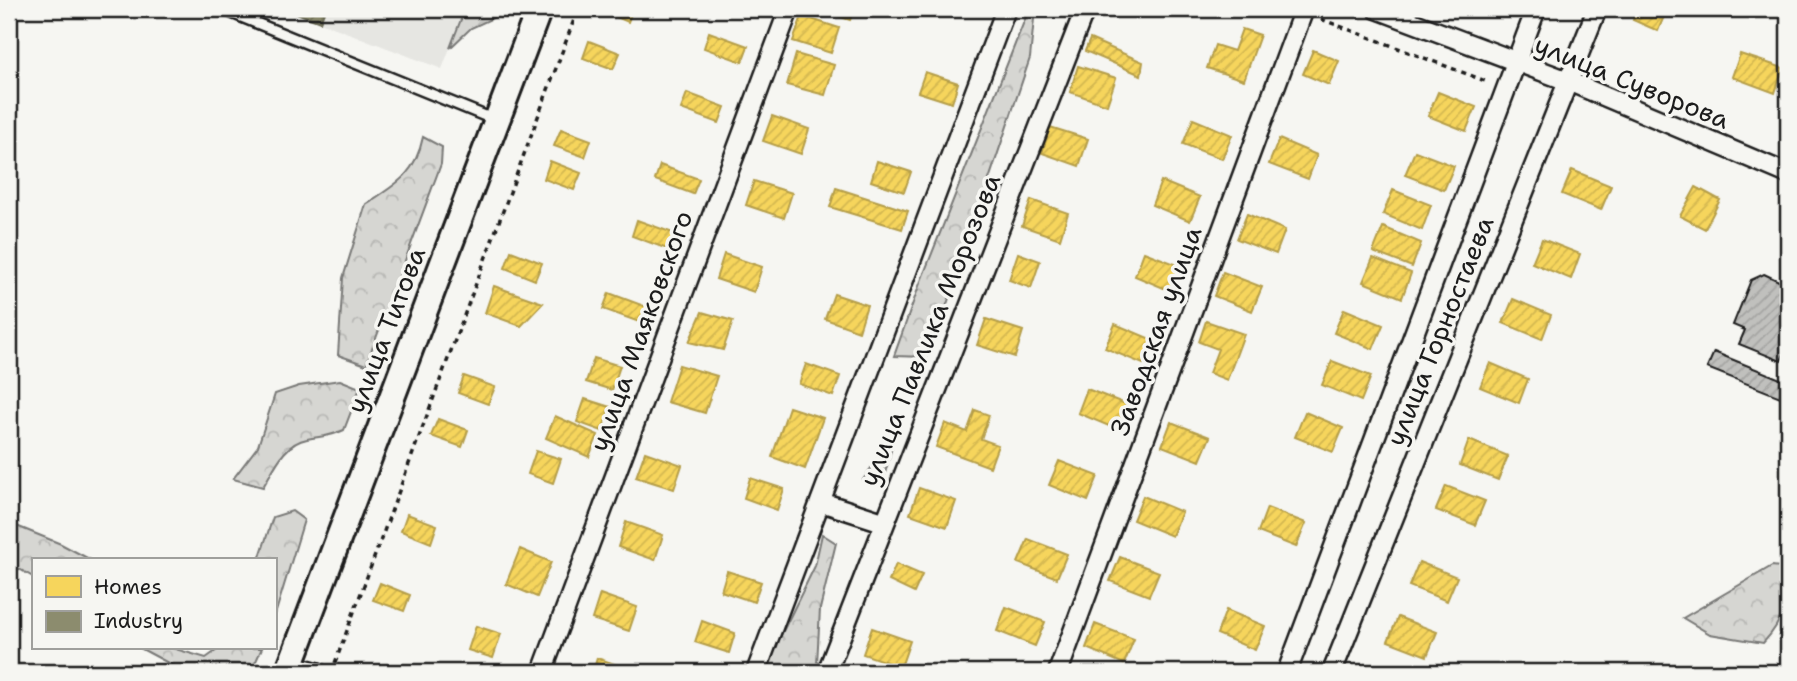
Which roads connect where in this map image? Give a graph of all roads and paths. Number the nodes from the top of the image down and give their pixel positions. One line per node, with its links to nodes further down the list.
1 (222, 9): 14 (lane)
2 (538, 9): 14 (main road, улица Титова)
3 (578, 9): 21 (path)
4 (789, 9): 22 (street, улица Маяковского)
5 (1006, 9): 16 (street, улица Павлика Морозова)
6 (1085, 9): 17 (street, улица Павлика Морозова)
7 (1377, 9): 11 (street, улица Суворова)
8 (1536, 9): 11 (street, улица Горностаева)
9 (1597, 9): 12 (street, улица Горностаева)
10 (1303, 11): 13 (path); 25 (street, Заводская улица)
11 (1515, 62): 12 (street, улица Суворова); 13 (street, улица Горностаева)
12 (1569, 81): 15 (street, улица Суворова); 27 (street, улица Горностаева)
13 (1506, 88): 26 (street, улица Горностаева)
14 (497, 121): 19 (main road, улица Титова)
15 (1787, 171)
16 (821, 502): 17 (street); 23 (street, улица Павлика Морозова)
17 (883, 522): 24 (street, улица Павлика Морозова)
18 (1788, 666): 28 (lane)
19 (290, 668): 20 (street)
20 (317, 672)
21 (331, 672)
22 (542, 672)
23 (756, 672)
24 (827, 672)
25 (1058, 672)
26 (1287, 672)
27 (1332, 672)
28 (1786, 672)

